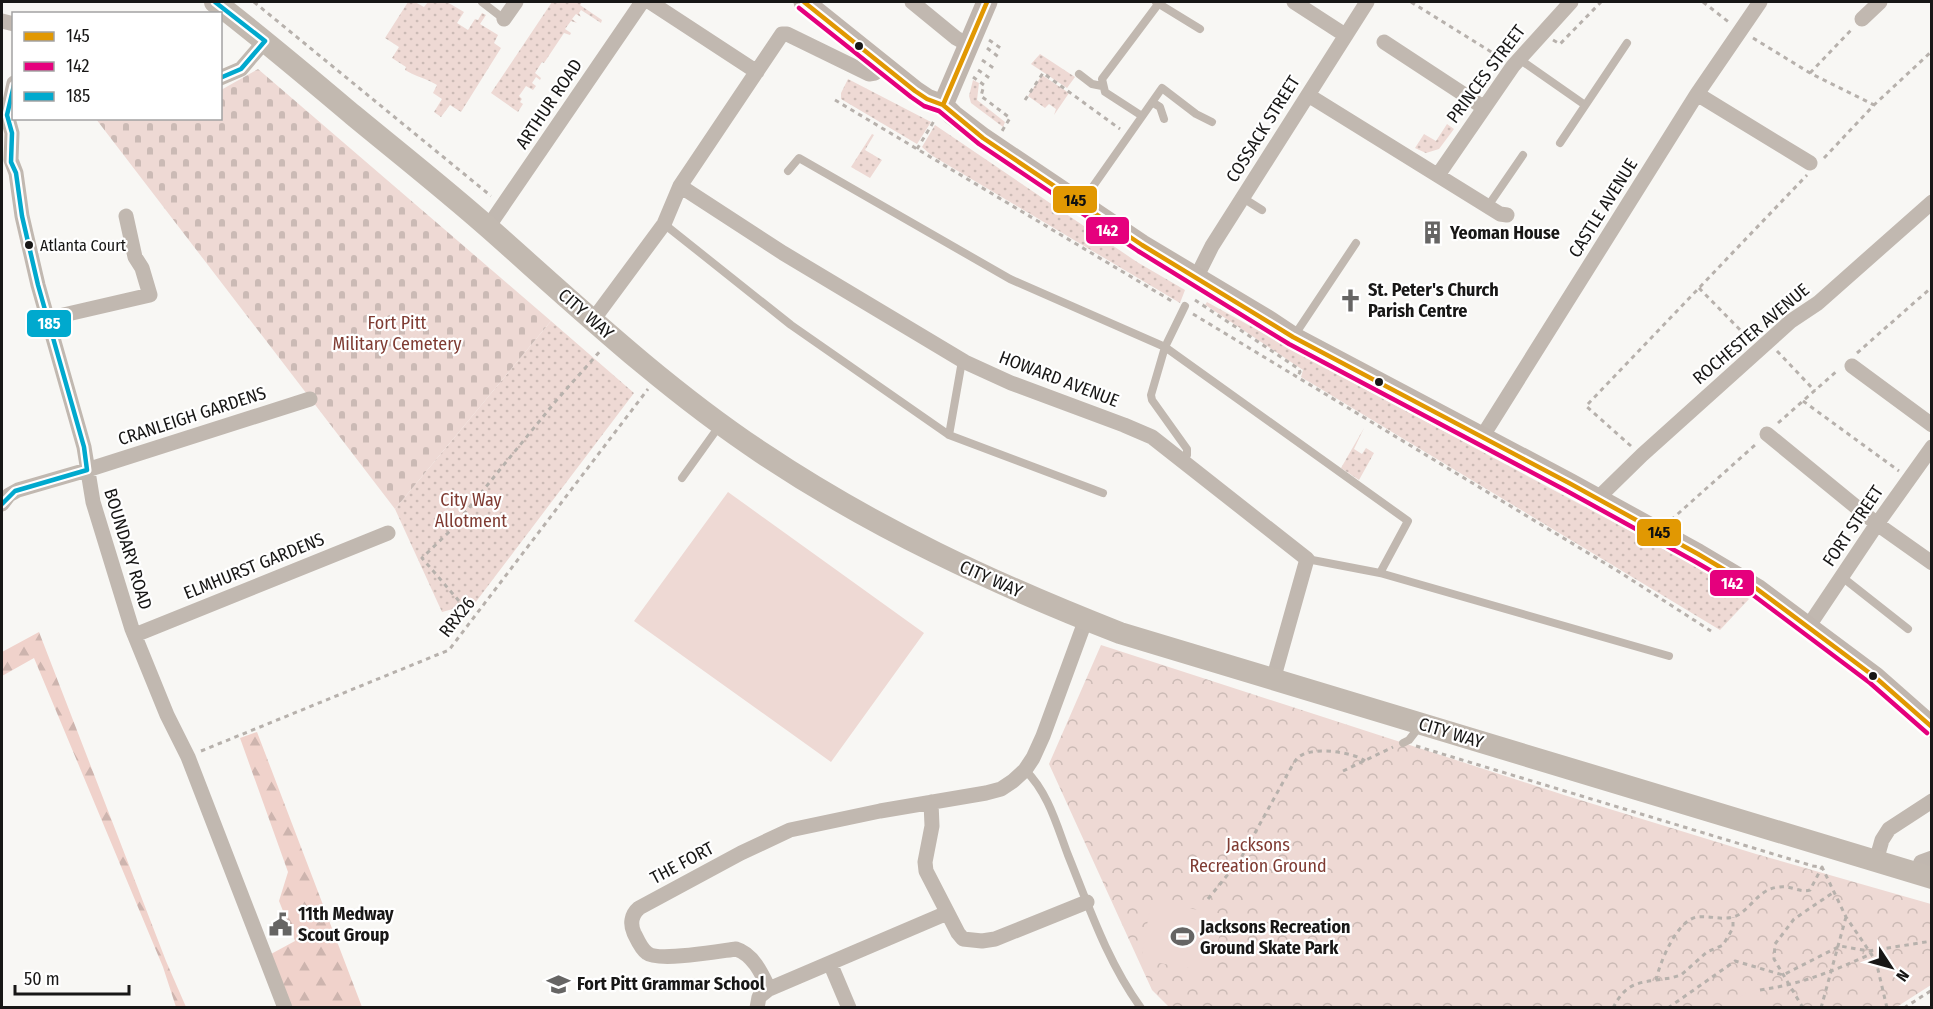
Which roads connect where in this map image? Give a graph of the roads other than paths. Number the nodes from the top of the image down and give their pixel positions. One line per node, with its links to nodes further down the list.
1 (215, 2): 19 (main road, CITY WAY)
2 (482, 2): 15 (lane)
3 (516, 2): 15 (street)
4 (642, 2): 54 (street, ARTHUR ROAD)
5 (650, 2): 25 (street)
6 (804, 2): 24 (street)
7 (912, 2): 22 (street)
8 (987, 2): 22 (street)
9 (1157, 2): 17 (lane); 28 (lane)
10 (1294, 2): 18 (street)
11 (1367, 2): 18 (street, COSSACK STREET)
12 (1571, 2): 23 (street, PRINCES STREET)
13 (1760, 2): 30 (street, CASTLE AVENUE)
14 (1880, 2): 16 (street)
15 (504, 19)
16 (1862, 19)
17 (1200, 29)
18 (1345, 35): 31 (street, COSSACK STREET)
19 (266, 41): 27 (street); 54 (main road, CITY WAY)
20 (1384, 42): 34 (street)
21 (1627, 43): 33 (lane)
22 (978, 46): 36 (street)
23 (1512, 60): 33 (lane); 34 (street, PRINCES STREET)
24 (883, 64): 25 (street); 36 (street)
25 (757, 72): 45 (street)
26 (1079, 74): 28 (lane)
27 (222, 77)
28 (1102, 86): 35 (lane)
29 (12, 92): 40 (street, BOUNDARY ROAD)
30 (1697, 94): 42 (street); 69 (street, CASTLE AVENUE)
31 (1308, 95): 44 (street); 46 (street, COSSACK STREET)
32 (1152, 102): 35 (lane); 37 (lane); 38 (lane)
33 (1585, 105): 39 (lane)
34 (1483, 107): 44 (street, PRINCES STREET)
35 (1142, 116): 48 (lane)
36 (935, 117): 48 (street)
37 (1164, 119)
38 (1212, 122)
39 (1560, 143)
40 (6, 154): 58 (street, BOUNDARY ROAD)
41 (1522, 155): 49 (lane)
42 (1814, 165)
43 (788, 171): 61 (lane)
44 (1438, 175): 49 (street)
45 (680, 186): 53 (street); 62 (street, HOWARD AVENUE)
46 (1243, 198): 50 (lane); 56 (street, COSSACK STREET)
47 (1932, 202): 75 (street, ROCHESTER AVENUE)
48 (1081, 203): 56 (street)
49 (1488, 206): 51 (street)
50 (1262, 210)
51 (1507, 215)
52 (126, 216): 58 (street)
53 (664, 224): 59 (street); 68 (lane)
54 (488, 227): 59 (main road, CITY WAY)
55 (1356, 243): 60 (lane)
56 (1195, 288): 60 (street)
57 (1184, 307): 61 (lane)
58 (46, 319): 72 (street, BOUNDARY ROAD)
59 (593, 320): 65 (main road, CITY WAY)
60 (1293, 338): 69 (street)
61 (1165, 346): 71 (lane); 81 (lane)
62 (962, 361): 68 (lane); 71 (street, HOWARD AVENUE)
63 (1849, 363): 66 (street)
64 (310, 399): 72 (street, CRANLEIGH GARDENS)
65 (721, 424): 73 (lane); 83 (main road, CITY WAY)
66 (1932, 425)
67 (1767, 434): 77 (street)
68 (949, 435): 74 (lane)
69 (1482, 437): 75 (street)
70 (1932, 447): 77 (street, FORT STREET)
71 (1184, 461): 79 (street, HOWARD AVENUE)
72 (87, 470): 76 (street, CRANLEIGH GARDENS); 86 (street, BOUNDARY ROAD)
73 (682, 478)
74 (1103, 493)
75 (1598, 499): 84 (street)
76 (2, 504)
77 (1877, 524): 80 (street); 82 (street, FORT STREET)
78 (388, 533): 86 (street, ELMHURST GARDENS)
79 (1307, 559): 81 (lane); 88 (street)
80 (1932, 563)
81 (1380, 573): 87 (lane)
82 (1842, 577): 84 (street, FORT STREET); 85 (lane)
83 (1086, 619): 88 (main road, CITY WAY); 92 (street, THE FORT)
84 (1808, 627): 90 (street)
85 (1908, 629)
86 (135, 635): 101 (street, BOUNDARY ROAD)
87 (1670, 656)
88 (1273, 680): 89 (main road, CITY WAY)
89 (1421, 724): 91 (lane); 95 (main road, CITY WAY)
90 (1932, 727)
91 (1403, 742)
92 (1025, 770): 94 (street, THE FORT); 97 (lane)
93 (1932, 801): 95 (street)
94 (931, 802): 98 (street); 100 (street, THE FORT)
95 (1875, 861): 96 (main road, CITY WAY)
96 (1926, 870)
97 (1087, 902): 98 (street); 104 (lane)
98 (947, 914): 99 (street)
99 (830, 963): 100 (street); 103 (street)
100 (769, 989): 102 (street)
101 (285, 1008)
102 (757, 1008)
103 (849, 1008)
104 (1141, 1008)

